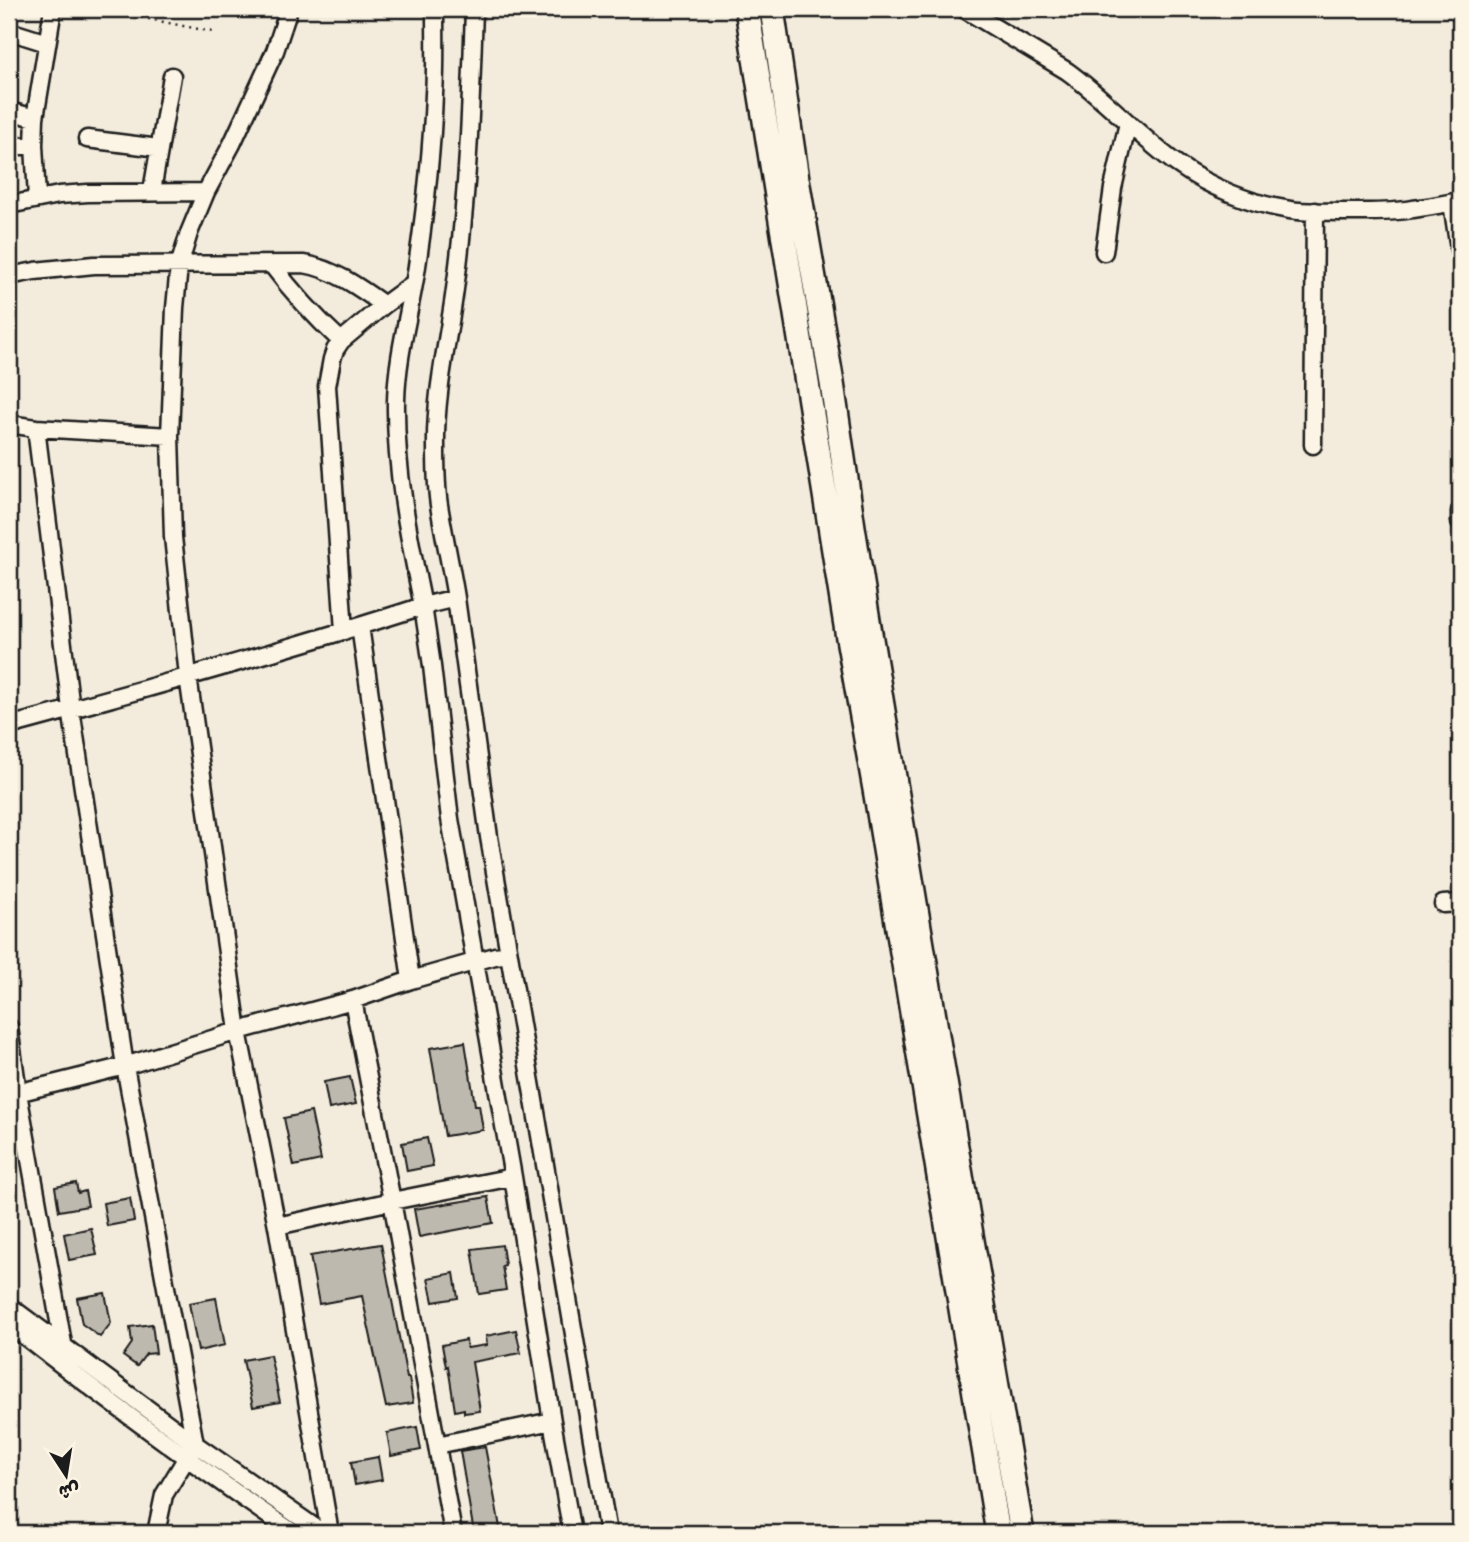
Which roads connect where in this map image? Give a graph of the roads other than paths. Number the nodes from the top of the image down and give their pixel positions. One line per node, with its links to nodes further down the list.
1 (53, 9): 9 (street)
2 (289, 9): 19 (street)
3 (435, 9): 29 (street)
4 (474, 9): 38 (street)
5 (747, 9): 71 (highway)
6 (772, 9): 72 (highway)
7 (964, 9): 13 (street)
8 (9, 31): 9 (street)
9 (47, 43): 12 (street)
10 (172, 76): 17 (street)
11 (9, 111): 12 (street)
12 (35, 118): 15 (street)
13 (1128, 123): 23 (street); 24 (street)
14 (87, 139): 17 (street)
15 (34, 145): 16 (street); 20 (street)
16 (9, 147)
17 (159, 148): 18 (street)
18 (152, 191): 19 (street); 20 (street)
19 (206, 192): 27 (street)
20 (37, 198): 22 (street)
21 (1456, 202): 23 (street); 25 (street)
22 (9, 205)
23 (1315, 211): 35 (street)
24 (1104, 252)
25 (1460, 256)
26 (272, 265): 27 (street); 30 (street); 31 (street)
27 (179, 266): 28 (street); 34 (street)
28 (9, 276)
29 (414, 283): 30 (street); 39 (street)
30 (384, 305): 31 (street)
31 (341, 341): 40 (street)
32 (9, 424): 33 (street)
33 (36, 428): 34 (street); 42 (street)
34 (170, 436): 41 (street)
35 (1313, 446)
36 (1460, 511): 37 (street)
37 (1460, 522)
38 (456, 598): 39 (street); 46 (street)
39 (423, 606): 40 (street); 47 (street)
40 (352, 629): 41 (street); 48 (street)
41 (188, 676): 42 (street); 51 (street)
42 (71, 709): 43 (street); 52 (street)
43 (9, 726)
44 (1460, 903): 45 (street)
45 (1443, 904)
46 (509, 954): 47 (street); 70 (street)
47 (474, 962): 48 (street); 54 (street)
48 (411, 980): 49 (street)
49 (353, 1000): 51 (street); 55 (street)
50 (9, 1027): 53 (street)
51 (238, 1031): 52 (street); 56 (street)
52 (125, 1066): 53 (street); 63 (street)
53 (14, 1094): 59 (street)
54 (513, 1177): 55 (street); 61 (street)
55 (392, 1201): 56 (street); 62 (street)
56 (276, 1226): 67 (street)
57 (9, 1306): 59 (street)
58 (9, 1324): 60 (street)
59 (63, 1346): 60 (street); 63 (street)
60 (68, 1370): 63 (street)
61 (552, 1421): 62 (street); 69 (street)
62 (437, 1445): 68 (street)
63 (190, 1450): 64 (street); 65 (street); 66 (street)
64 (156, 1533)
65 (294, 1533)
66 (323, 1533)
67 (330, 1533)
68 (453, 1533)
69 (572, 1533)
70 (608, 1533)
71 (998, 1533)
72 (1022, 1533)

